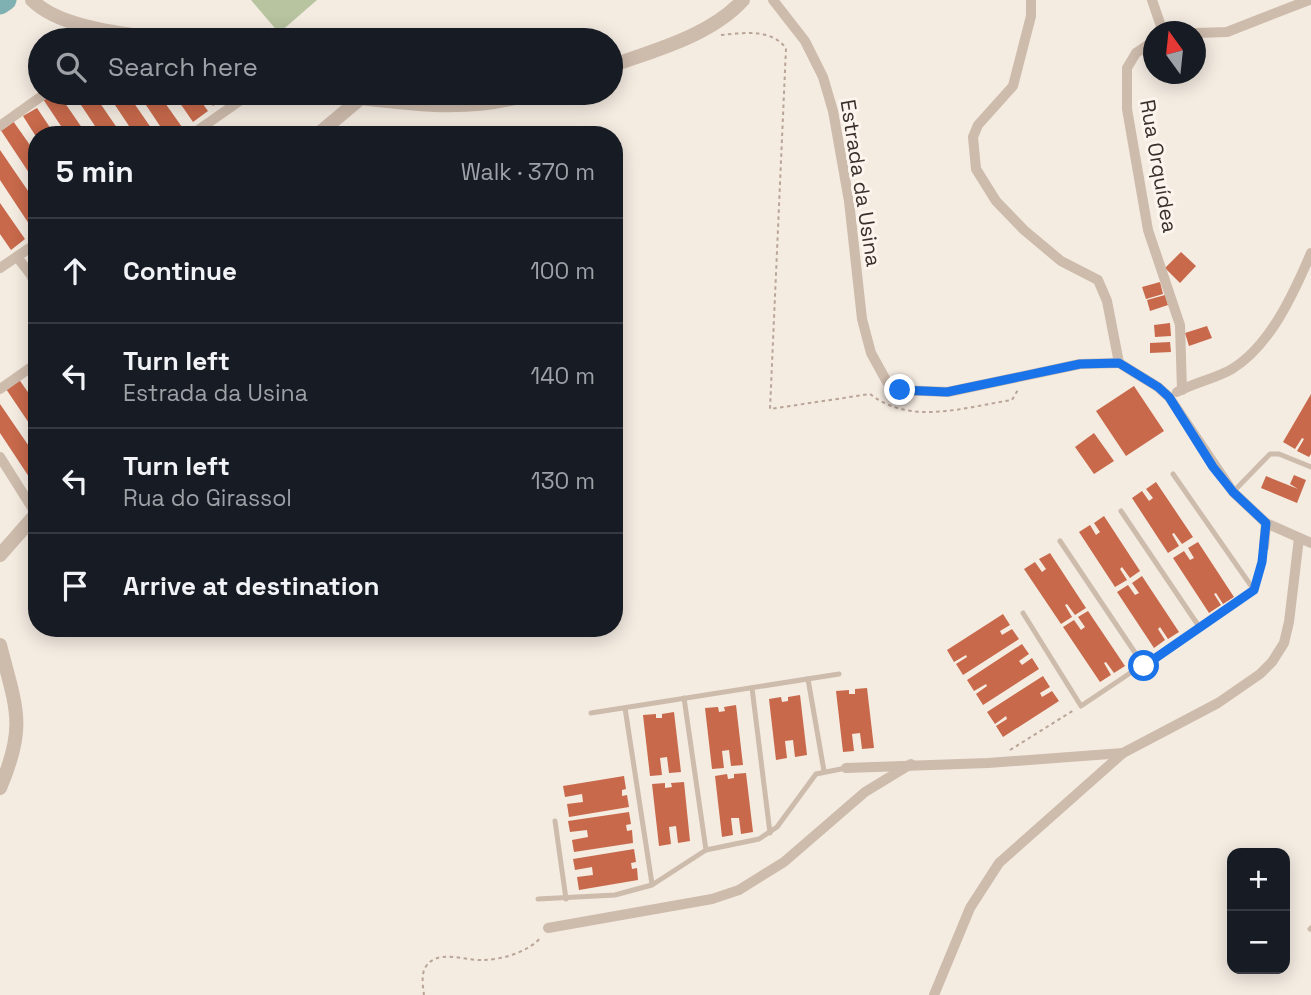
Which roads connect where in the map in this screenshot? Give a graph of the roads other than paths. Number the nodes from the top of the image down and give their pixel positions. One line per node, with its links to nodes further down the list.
1 (32, 0): 8 (street)
2 (743, 0): 11 (street)
3 (773, 0): 25 (street, Estrada da Usina)
4 (1031, 0): 25 (street)
5 (1152, 0): 7 (street)
6 (1309, 0): 9 (street)
7 (1159, 21)
8 (90, 28)
9 (1206, 33)
10 (1143, 48): 28 (street, Rua Orquídea)
11 (623, 61)
12 (29, 105): 17 (street)
13 (234, 105): 18 (street)
14 (346, 105): 19 (street)
15 (431, 105): 16 (street)
16 (468, 105)
17 (0, 125)
18 (204, 126)
19 (326, 126)
20 (28, 249): 22 (street)
21 (1311, 253): 28 (street)
22 (17, 257): 23 (street); 24 (street)
23 (0, 268)
24 (28, 275)
25 (1119, 363): 29 (street)
26 (28, 369): 27 (street)
27 (0, 389)
28 (1182, 390): 29 (street)
29 (1169, 397): 33 (street)
30 (0, 457): 34 (street)
31 (1311, 467): 33 (lane)
32 (1173, 474): 43 (lane)
33 (1233, 492): 37 (street)
34 (28, 501)
35 (1121, 511): 45 (lane)
36 (28, 523): 42 (street)
37 (1266, 523): 38 (street); 41 (street)
38 (1299, 538): 40 (street); 54 (street)
39 (1060, 541): 47 (lane)
40 (1311, 544)
41 (1264, 547): 43 (lane)
42 (0, 555)
43 (1254, 590): 45 (lane)
44 (1023, 613): 47 (lane)
45 (1200, 628): 47 (lane)
46 (0, 645): 58 (street)
47 (1144, 666)
48 (839, 674): 49 (lane)
49 (808, 679): 50 (lane); 57 (lane)
50 (752, 688): 51 (lane); 60 (lane)
51 (684, 698): 52 (lane); 61 (lane)
52 (625, 708): 53 (lane); 62 (lane)
53 (591, 713)
54 (1123, 753): 55 (street); 66 (street)
55 (911, 765): 56 (street); 65 (street)
56 (846, 768): 57 (lane)
57 (824, 771): 60 (lane)
58 (0, 788)
59 (555, 821): 64 (lane)
60 (770, 833): 61 (lane)
61 (706, 850): 62 (lane)
62 (652, 885): 64 (lane)
63 (538, 899): 64 (lane)
64 (566, 899)
65 (548, 928)
66 (934, 995)

